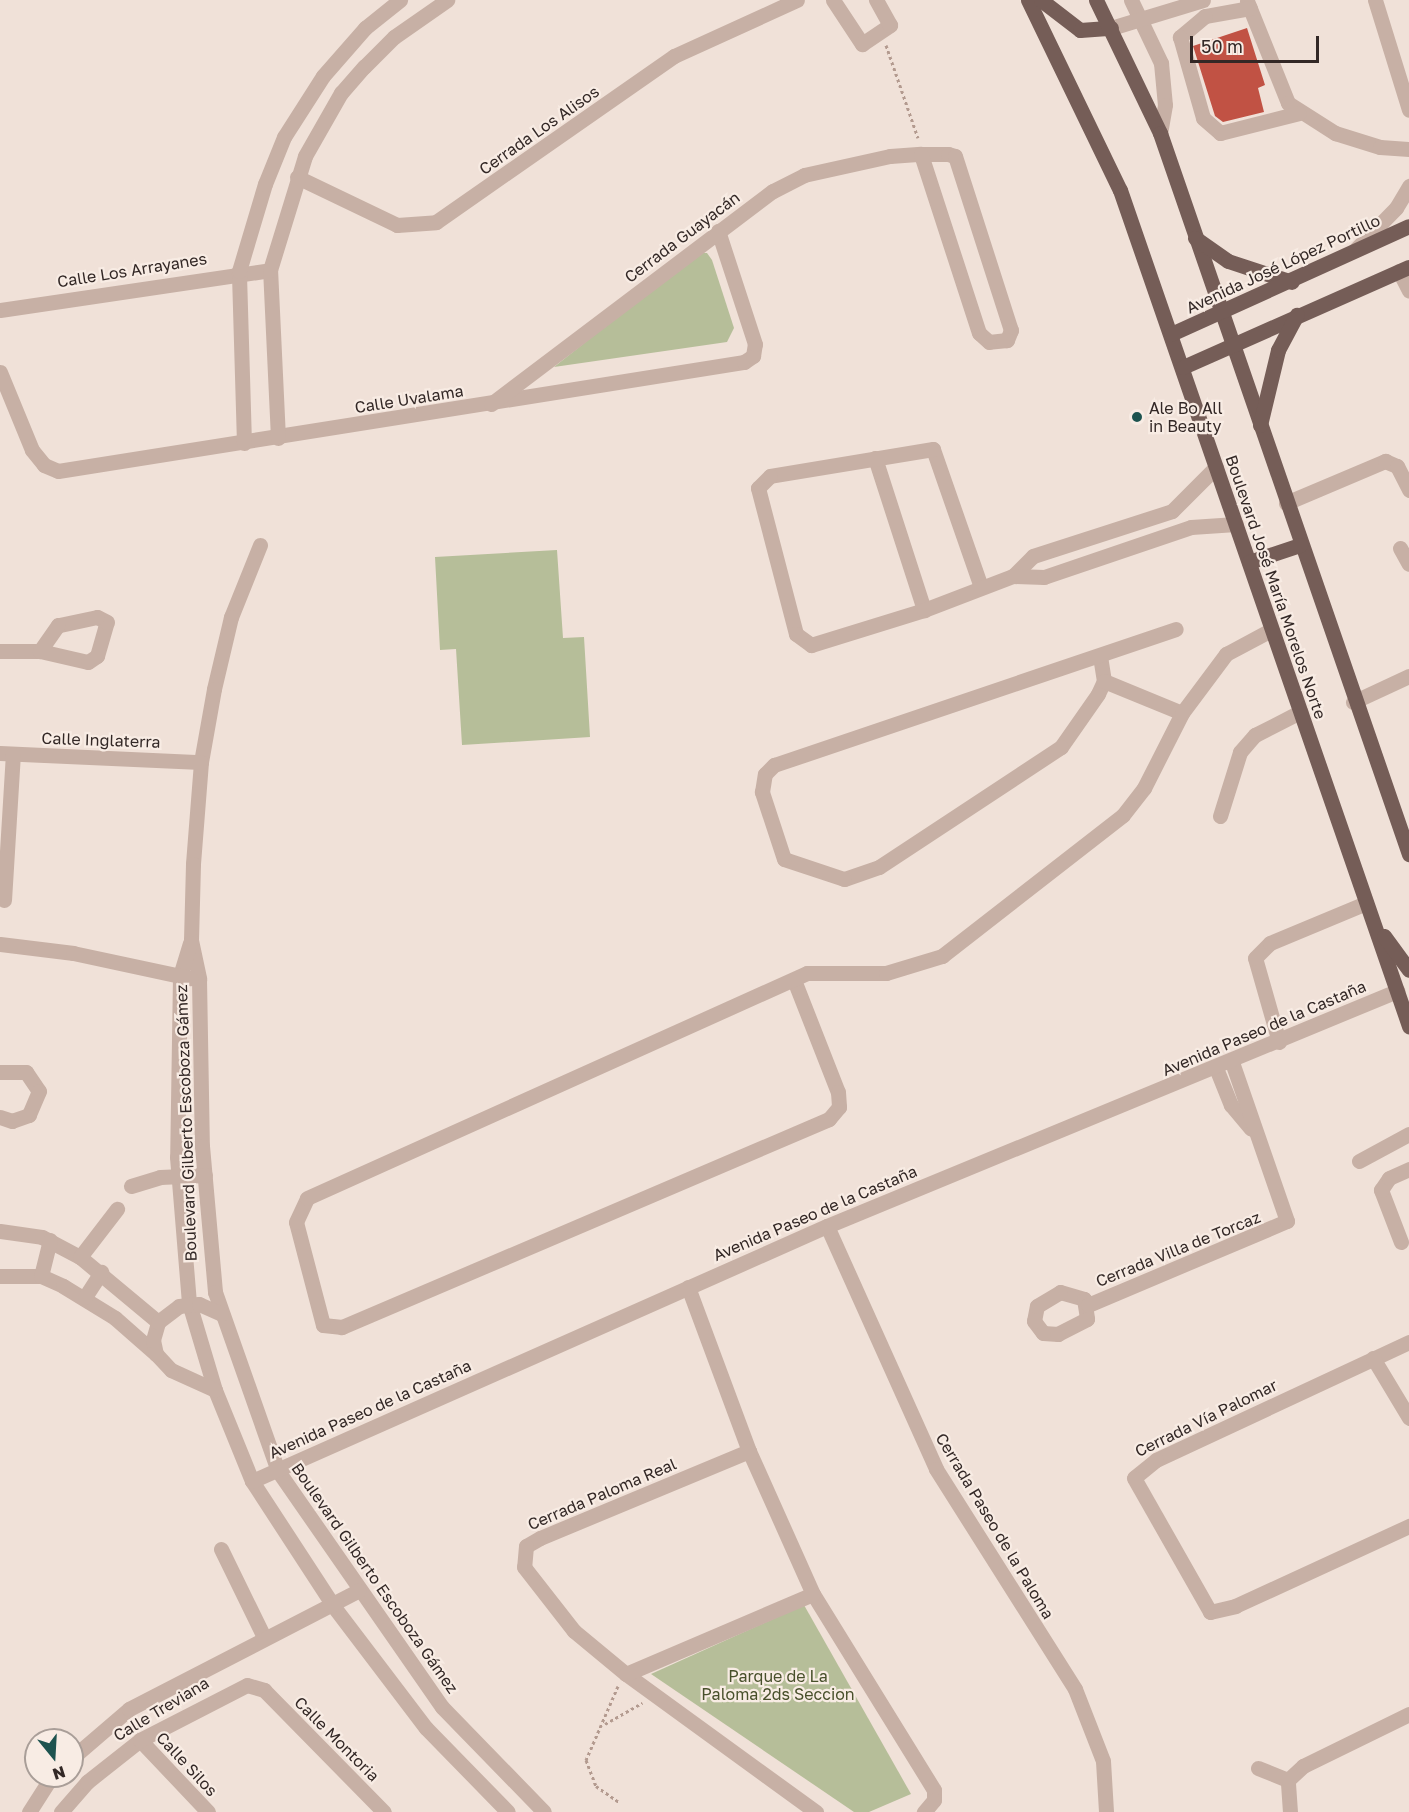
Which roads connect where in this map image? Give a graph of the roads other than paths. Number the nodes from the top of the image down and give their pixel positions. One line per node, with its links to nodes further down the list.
1 (400, 0): 28 (street)
2 (447, 0): 20 (street)
3 (797, 0): 20 (street, Cerrada Los Alisos)
4 (833, 0): 5 (street)
5 (876, 0)
6 (1028, 0): 34 (main road, Boulevard José María Morelos Norte)
7 (1041, 0): 14 (main road)
8 (1096, 0): 14 (main road)
9 (1131, 0): 13 (street)
10 (1203, 0): 13 (street)
11 (1375, 0): 15 (street)
12 (1249, 4): 16 (street); 16 (street)
13 (1142, 20): 14 (street); 17 (street)
14 (1111, 28): 17 (main road)
15 (1409, 111)
16 (1299, 113): 18 (street)
17 (1160, 133): 24 (main road)
18 (1409, 149)
19 (921, 154): 19 (street, Cerrada Guayacán); 23 (street, Cerrada Guayacán)
20 (297, 177): 27 (street)
21 (1409, 186): 25 (street)
22 (1409, 226): 25 (main road, Avenida José López Portillo)
23 (718, 231): 38 (street, Cerrada Guayacán); 38 (street, Calle Uvalama)
24 (1194, 236): 29 (main road); 32 (main road)
25 (1355, 250): 29 (main road, Avenida José López Portillo)
26 (1404, 269): 30 (street); 33 (main road)
27 (270, 270): 28 (street, Calle Los Arrayanes); 40 (street)
28 (239, 271): 31 (street, Calle Los Arrayanes); 41 (street)
29 (1292, 282): 32 (main road, Avenida José López Portillo)
30 (1409, 291)
31 (0, 310)
32 (1223, 312): 34 (main road, Avenida José López Portillo); 35 (main road)
33 (1297, 315): 35 (main road); 39 (main road)
34 (1171, 334): 36 (main road, Boulevard José María Morelos Norte)
35 (1234, 345): 36 (main road); 39 (main road)
36 (1183, 367): 43 (main road, Boulevard José María Morelos Norte)
37 (0, 372): 41 (street, Calle Uvalama)
38 (491, 404): 40 (street, Calle Uvalama)
39 (1259, 428): 45 (main road)
40 (278, 438): 41 (street, Calle Uvalama)
41 (244, 443)
42 (875, 458): 55 (street); 56 (street); 56 (street)
43 (1216, 467): 46 (main road, Boulevard José María Morelos Norte); 47 (street)
44 (1409, 490): 45 (street)
45 (1286, 503): 49 (main road)
46 (1236, 524): 51 (street); 52 (main road, Boulevard José María Morelos Norte)
47 (1118, 529): 51 (street); 54 (street)
48 (260, 545): 68 (street, Boulevard Gilberto Escoboza Gámez)
49 (1300, 545): 52 (main road); 64 (main road)
50 (1400, 548): 53 (street)
51 (1126, 550): 54 (street)
52 (1249, 562): 58 (main road, Boulevard José María Morelos Norte)
53 (1409, 564)
54 (1013, 576): 55 (street)
55 (981, 588): 56 (street)
56 (924, 610)
57 (1176, 629): 61 (street)
58 (1271, 630): 65 (main road, Boulevard José María Morelos Norte); 66 (street)
59 (0, 651): 60 (street)
60 (40, 651)
61 (1100, 656): 63 (street); 63 (street)
62 (1409, 676): 64 (street)
63 (1104, 681): 66 (street)
64 (1353, 702): 70 (main road)
65 (1300, 712): 69 (street); 72 (main road, Boulevard José María Morelos Norte)
66 (1179, 718): 79 (street)
67 (6, 753): 68 (street, Calle Inglaterra); 71 (street)
68 (201, 762): 73 (street, Boulevard Gilberto Escoboza Gámez)
69 (1220, 816)
70 (1409, 854)
71 (4, 900)
72 (1368, 910): 75 (main road); 80 (main road, Boulevard José María Morelos Norte); 82 (street)
73 (191, 940): 76 (street, Boulevard Gilberto Escoboza Gámez); 78 (street, Boulevard Gilberto Escoboza Gámez)
74 (0, 944): 76 (street)
75 (1409, 970)
76 (180, 976): 78 (street); 92 (street, Boulevard Gilberto Escoboza Gámez)
77 (1409, 976): 80 (main road)
78 (199, 979): 91 (street, Boulevard Gilberto Escoboza Gámez)
79 (794, 980): 79 (street)
80 (1397, 992): 81 (main road, Boulevard José María Morelos Norte); 82 (street, Avenida Paseo de la Castaña)
81 (1409, 1026)
82 (1279, 1042): 83 (street, Avenida Paseo de la Castaña)
83 (1232, 1062): 84 (street, Avenida Paseo de la Castaña); 87 (street, Cerrada Villa de Torcaz)
84 (1216, 1068): 87 (street, Cerrada Villa de Torcaz); 95 (street, Avenida Paseo de la Castaña)
85 (0, 1072): 86 (street)
86 (0, 1117)
87 (1251, 1128): 106 (street, Cerrada Villa de Torcaz)
88 (1409, 1134): 89 (street)
89 (1359, 1161)
90 (1409, 1169): 98 (street)
91 (205, 1175): 92 (street); 107 (street, Boulevard Gilberto Escoboza Gámez)
92 (179, 1176): 93 (street); 105 (street, Boulevard Gilberto Escoboza Gámez)
93 (131, 1186)
94 (117, 1209): 99 (street)
95 (827, 1226): 103 (street, Avenida Paseo de la Castaña); 139 (street, Cerrada Paseo de la Paloma)
96 (0, 1231): 97 (street)
97 (50, 1240): 99 (street); 102 (street)
98 (1401, 1242)
99 (80, 1257): 100 (street)
100 (101, 1272): 104 (street); 108 (street)
101 (0, 1276): 102 (street)
102 (40, 1276): 104 (street)
103 (688, 1287): 114 (street); 115 (street, Avenida Paseo de la Castaña)
104 (85, 1297): 110 (street)
105 (189, 1303): 107 (street); 108 (street); 112 (street, Boulevard Gilberto Escoboza Gámez)
106 (1088, 1305)
107 (221, 1314): 115 (street, Boulevard Gilberto Escoboza Gámez)
108 (158, 1322): 110 (street)
109 (1409, 1342): 111 (street, Cerrada Vía Palomar)
110 (156, 1354): 112 (street)
111 (1373, 1358): 113 (street); 117 (street, Cerrada Vía Palomar)
112 (215, 1390): 116 (street, Boulevard Gilberto Escoboza Gámez)
113 (1409, 1418)
114 (749, 1451): 120 (street); 123 (street, Cerrada Paloma Real)
115 (278, 1471): 116 (street, Avenida Paseo de la Castaña); 119 (street, Boulevard Gilberto Escoboza Gámez)
116 (252, 1480): 121 (street, Boulevard Gilberto Escoboza Gámez)
117 (1409, 1526)
118 (221, 1549): 122 (street)
119 (358, 1591): 121 (street); 136 (street, Boulevard Gilberto Escoboza Gámez)
120 (813, 1594): 123 (street); 138 (street)
121 (334, 1607): 122 (street); 135 (street, Boulevard Gilberto Escoboza Gámez)
122 (264, 1637): 127 (street)
123 (626, 1674): 137 (street, Cerrada Paloma Real)
124 (264, 1690): 126 (street, Calle Treviana); 134 (street, Calle Montoria)
125 (1409, 1714): 129 (street)
126 (140, 1740): 132 (street, Calle Treviana); 133 (street, Calle Silos)
127 (84, 1748)
128 (1258, 1768): 129 (street)
129 (1288, 1780): 140 (street)
130 (44, 1788): 131 (street)
131 (29, 1812)
132 (61, 1812)
133 (208, 1812)
134 (384, 1812)
135 (508, 1812)
136 (544, 1812)
137 (816, 1812)
138 (924, 1812)
139 (1106, 1812)
140 (1290, 1812)

